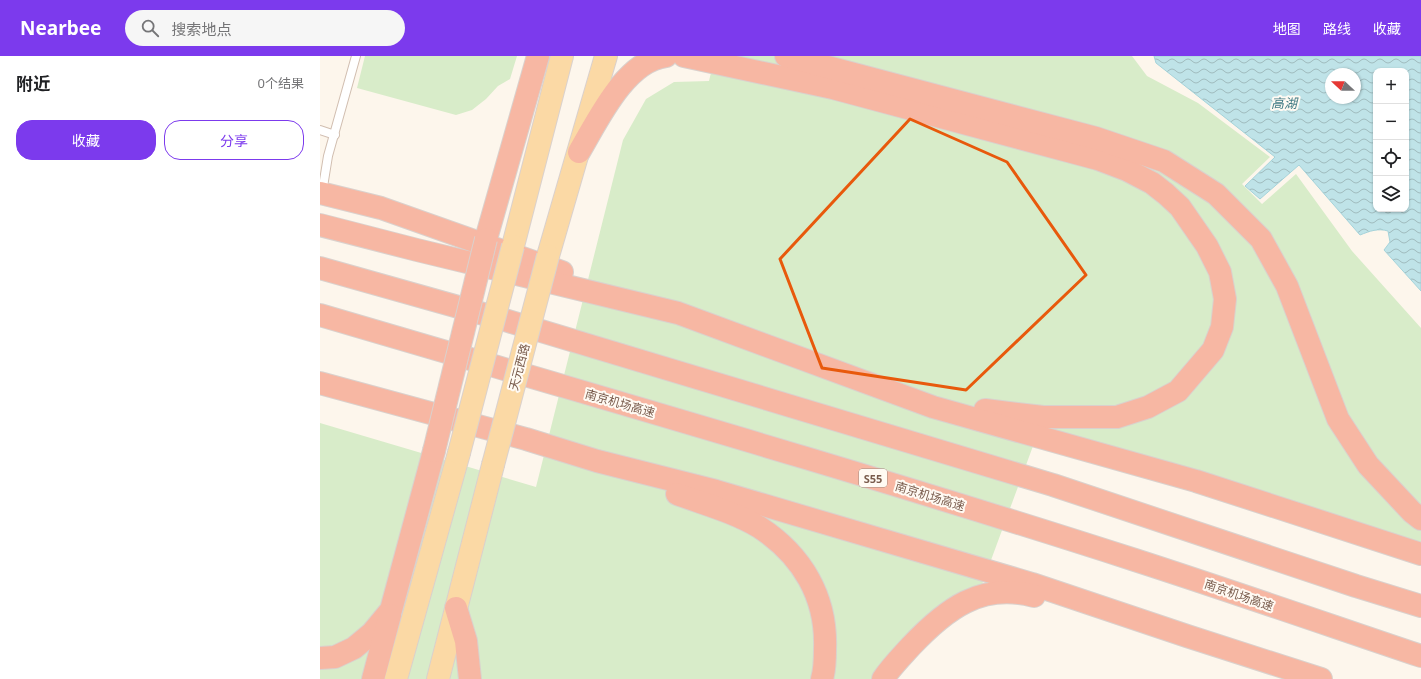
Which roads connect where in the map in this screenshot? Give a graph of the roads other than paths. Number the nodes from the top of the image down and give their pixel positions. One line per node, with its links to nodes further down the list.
1 (356, 56): 9 (lane)
2 (538, 56): 23 (highway, bridge)
3 (562, 56): 28 (main road, bridge)
4 (606, 56): 10 (main road, 天元西路)
5 (666, 56): 10 (highway)
6 (684, 56): 17 (highway)
7 (786, 56): 19 (highway)
8 (320, 130): 9 (lane)
9 (335, 134): 11 (lane)
10 (579, 152): 22 (main road, 天元西路, bridge)
11 (321, 194): 14 (highway)
12 (320, 225): 14 (highway)
13 (320, 268): 21 (highway)
14 (678, 312): 17 (highway)
15 (320, 315): 25 (highway, 南京机场高速 / S55)
16 (320, 384): 18 (highway)
17 (933, 407): 20 (highway)
18 (569, 452): 24 (highway); 31 (highway)
19 (1421, 519)
20 (1421, 554)
21 (1421, 606)
22 (456, 608): 29 (main road, 天元西路); 30 (highway)
23 (391, 610): 26 (highway); 27 (highway)
24 (1187, 636): 32 (highway); 33 (highway)
25 (1421, 656)
26 (320, 658)
27 (373, 679)
28 (396, 679)
29 (438, 679)
30 (470, 679)
31 (822, 679)
32 (883, 679)
33 (1321, 679)

